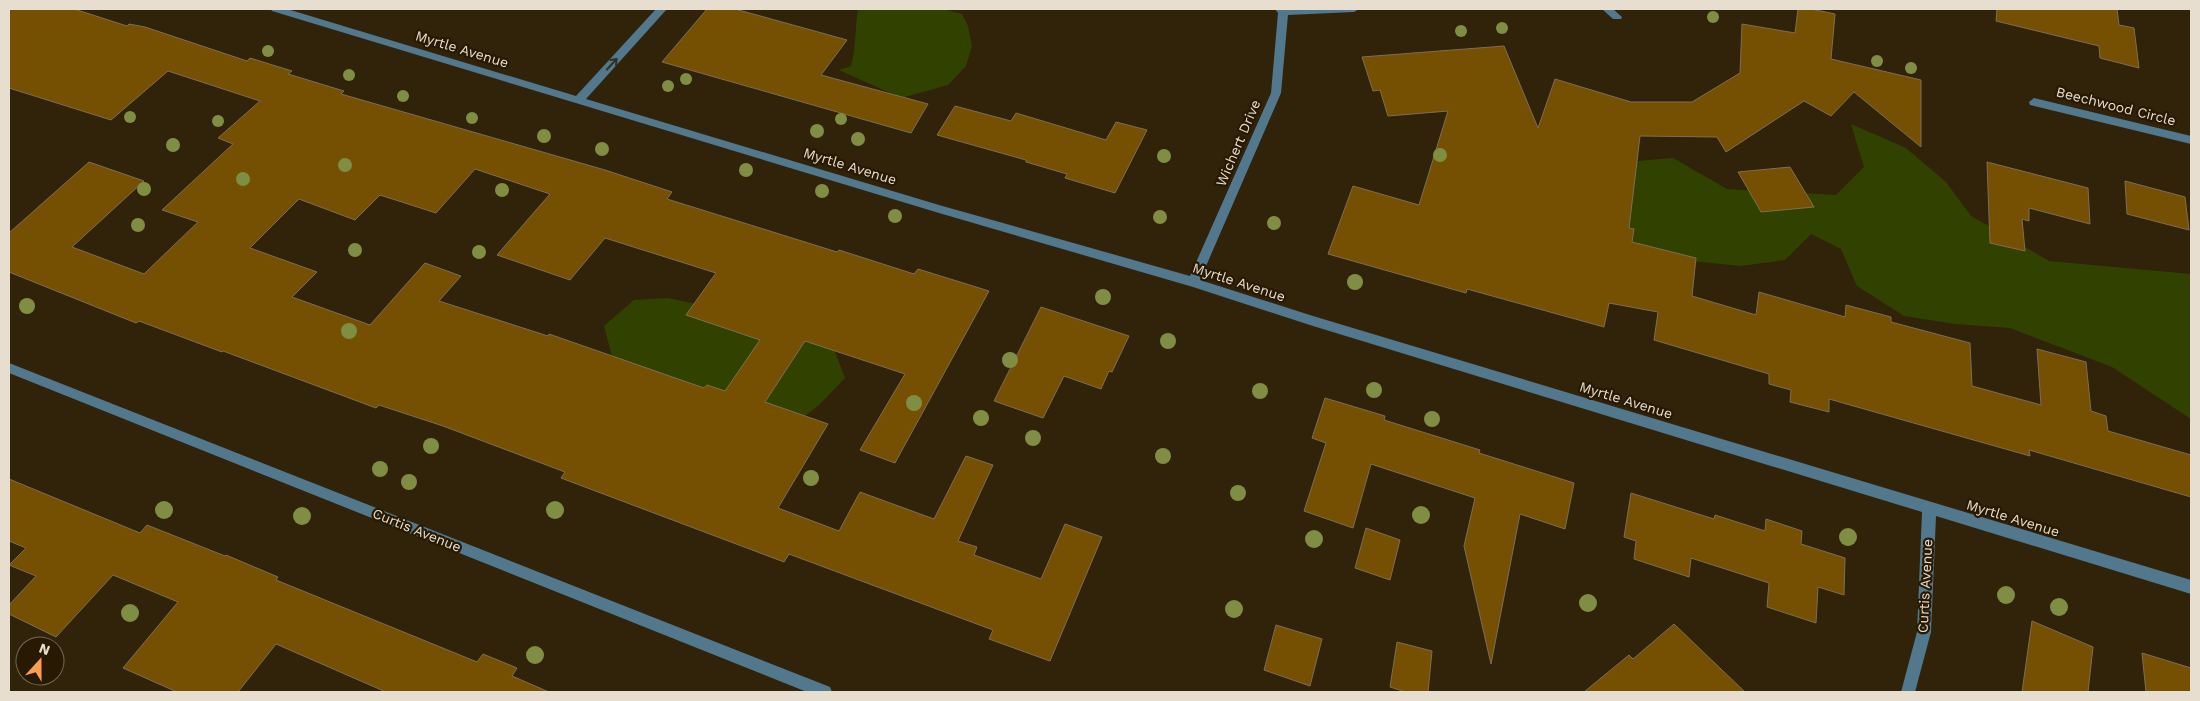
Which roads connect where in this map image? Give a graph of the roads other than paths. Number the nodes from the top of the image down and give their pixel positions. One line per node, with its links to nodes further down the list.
1 (276, 9): 7 (street, Myrtle Avenue)
2 (662, 9): 7 (street, one-way to 2)
3 (1354, 9): 5 (street)
4 (1607, 9): 6 (street)
5 (1282, 10): 10 (street, Wichert Drive)
6 (1617, 17)
7 (579, 99): 10 (street, Myrtle Avenue)
8 (2034, 102): 9 (street, Beechwood Circle)
9 (2191, 140)
10 (1193, 282): 12 (street, Myrtle Avenue)
11 (9, 368): 14 (street, Curtis Avenue)
12 (1929, 508): 13 (street, Myrtle Avenue); 15 (street, Curtis Avenue)
13 (2191, 587)
14 (825, 692)
15 (1908, 692)

